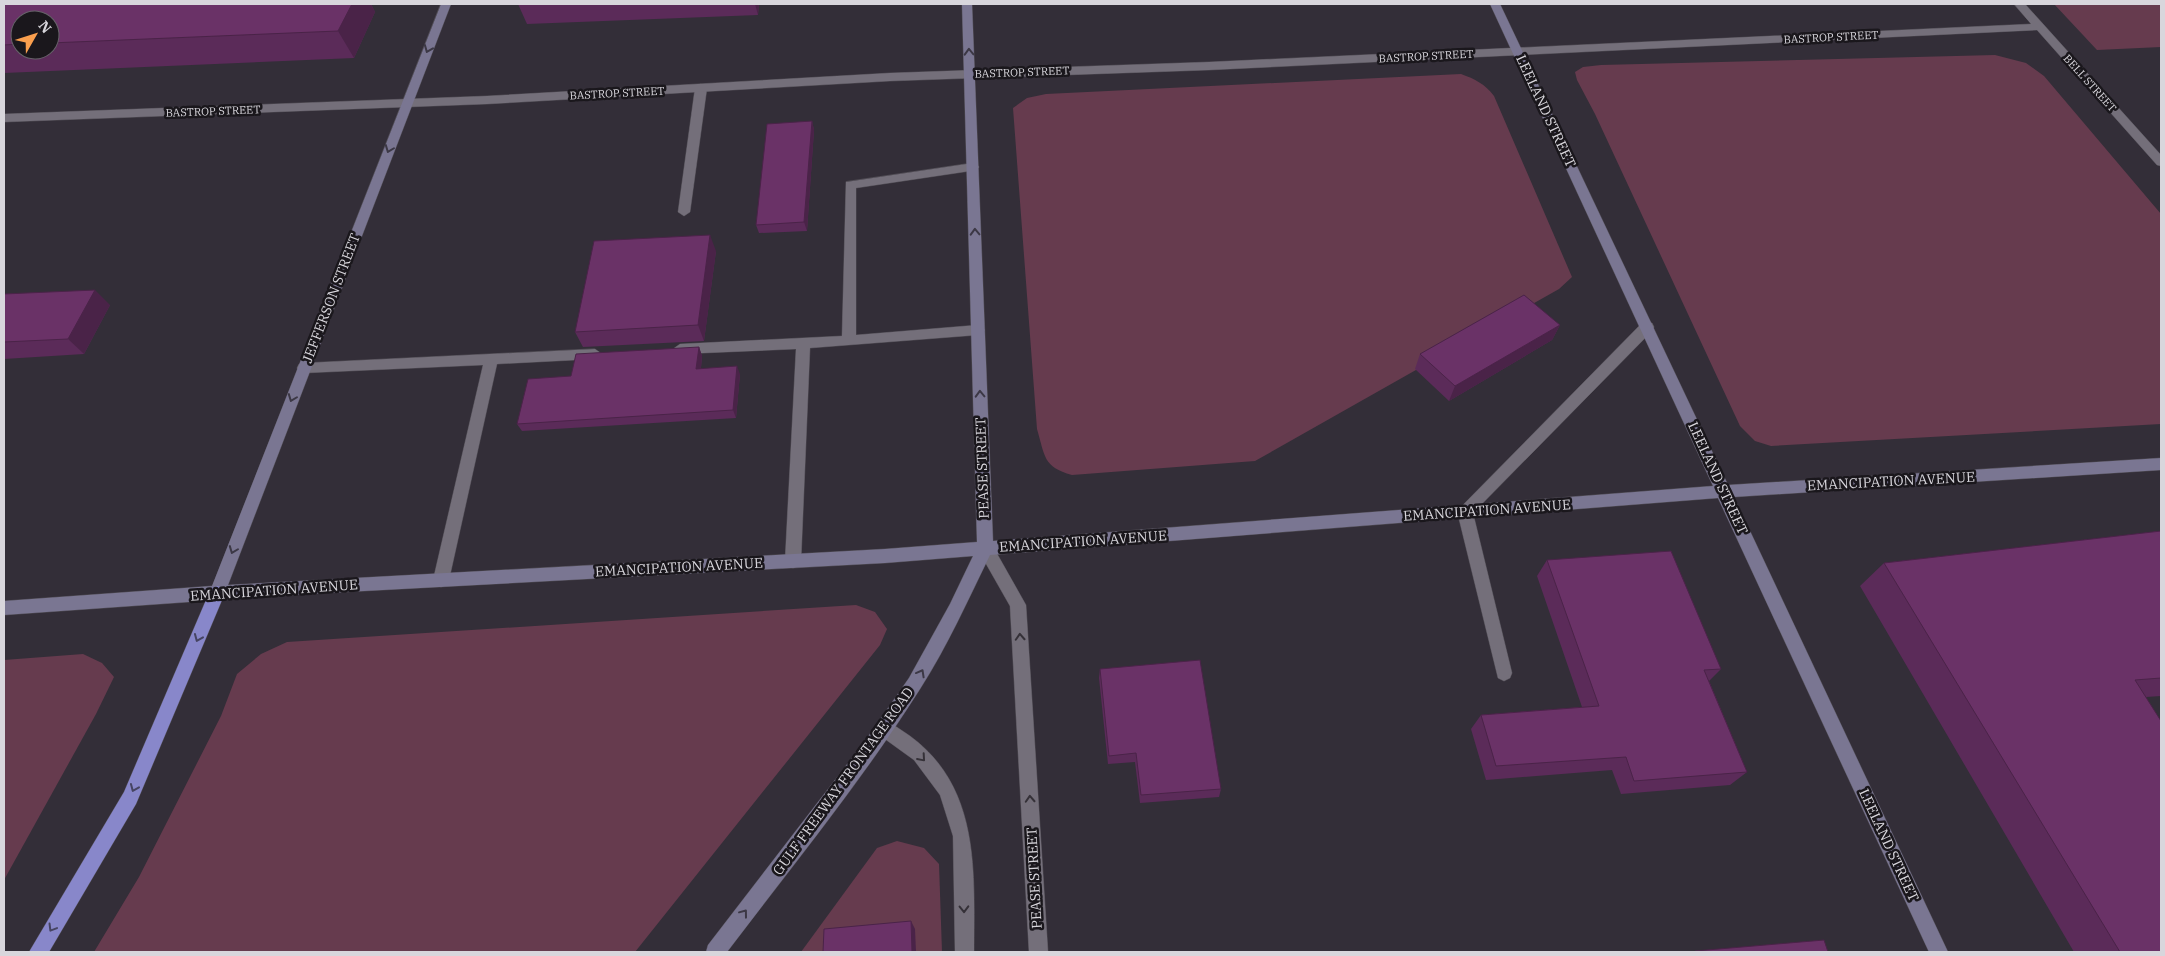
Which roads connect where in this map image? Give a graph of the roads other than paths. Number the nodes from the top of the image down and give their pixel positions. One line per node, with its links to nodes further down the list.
1 (446, 4): 9 (main road, JEFFERSON STREET, one-way to 9)
2 (968, 4): 7 (main road, PEASE STREET, one-way to 2)
3 (1495, 4): 6 (main road, LEELAND STREET)
4 (2019, 4): 5 (street, BELL STREET)
5 (2040, 27): 6 (street, BASTROP STREET); 11 (street, BELL STREET)
6 (1518, 52): 7 (street, BASTROP STREET); 14 (main road, LEELAND STREET)
7 (970, 74): 8 (street, BASTROP STREET); 12 (main road, PEASE STREET)
8 (701, 88): 9 (street, BASTROP STREET); 13 (street)
9 (407, 103): 10 (street, BASTROP STREET); 21 (main road, JEFFERSON STREET, one-way to 21)
10 (4, 118)
11 (2161, 162)
12 (973, 166): 15 (main road, PEASE STREET, one-way to 12); 16 (street)
13 (684, 212)
14 (1647, 326): 23 (main road, LEELAND STREET); 24 (street)
15 (978, 330): 16 (street); 25 (main road, PEASE STREET, one-way to 15)
16 (849, 341): 17 (street)
17 (803, 343): 18 (street); 26 (street)
18 (666, 350)
19 (608, 353): 20 (street)
20 (491, 359): 21 (street); 27 (street)
21 (304, 368): 28 (main road, JEFFERSON STREET, one-way to 28)
22 (2161, 464): 23 (main road, EMANCIPATION AVENUE)
23 (1724, 492): 24 (main road, EMANCIPATION AVENUE); 36 (main road, LEELAND STREET)
24 (1465, 511): 25 (main road, EMANCIPATION AVENUE); 30 (street)
25 (985, 548): 26 (main road, EMANCIPATION AVENUE); 31 (main road, GULF FREEWAY FRONTAGE ROAD, one-way to 25); 35 (street, PEASE STREET, one-way to 25)
26 (793, 560): 27 (main road, EMANCIPATION AVENUE)
27 (441, 580): 28 (main road, EMANCIPATION AVENUE)
28 (217, 593): 29 (main road, EMANCIPATION AVENUE); 32 (highway, one-way to 32)
29 (4, 608)
30 (1504, 672)
31 (884, 728): 33 (main road, GULF FREEWAY FRONTAGE ROAD, one-way to 31); 34 (street, one-way to 34)
32 (38, 952)
33 (715, 952)
34 (965, 952)
35 (1039, 952)
36 (1939, 952)

